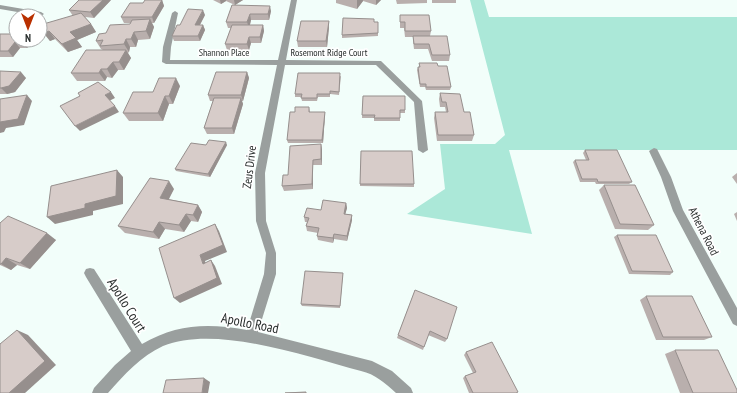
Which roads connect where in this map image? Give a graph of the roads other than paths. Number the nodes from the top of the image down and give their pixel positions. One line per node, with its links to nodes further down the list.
1 (294, 0): 3 (street, Zeus Drive)
2 (175, 13): 3 (street, Shannon Place)
3 (281, 62): 4 (street, Rosemont Ridge Court); 8 (street, Zeus Drive)
4 (423, 150)
5 (654, 152): 7 (street, Athena Road)
6 (90, 272): 9 (street, Apollo Court)
7 (737, 320)
8 (251, 336): 9 (street, Apollo Road); 11 (street, Apollo Road)
9 (139, 352): 10 (street, Apollo Road)
10 (99, 393)
11 (406, 393)

